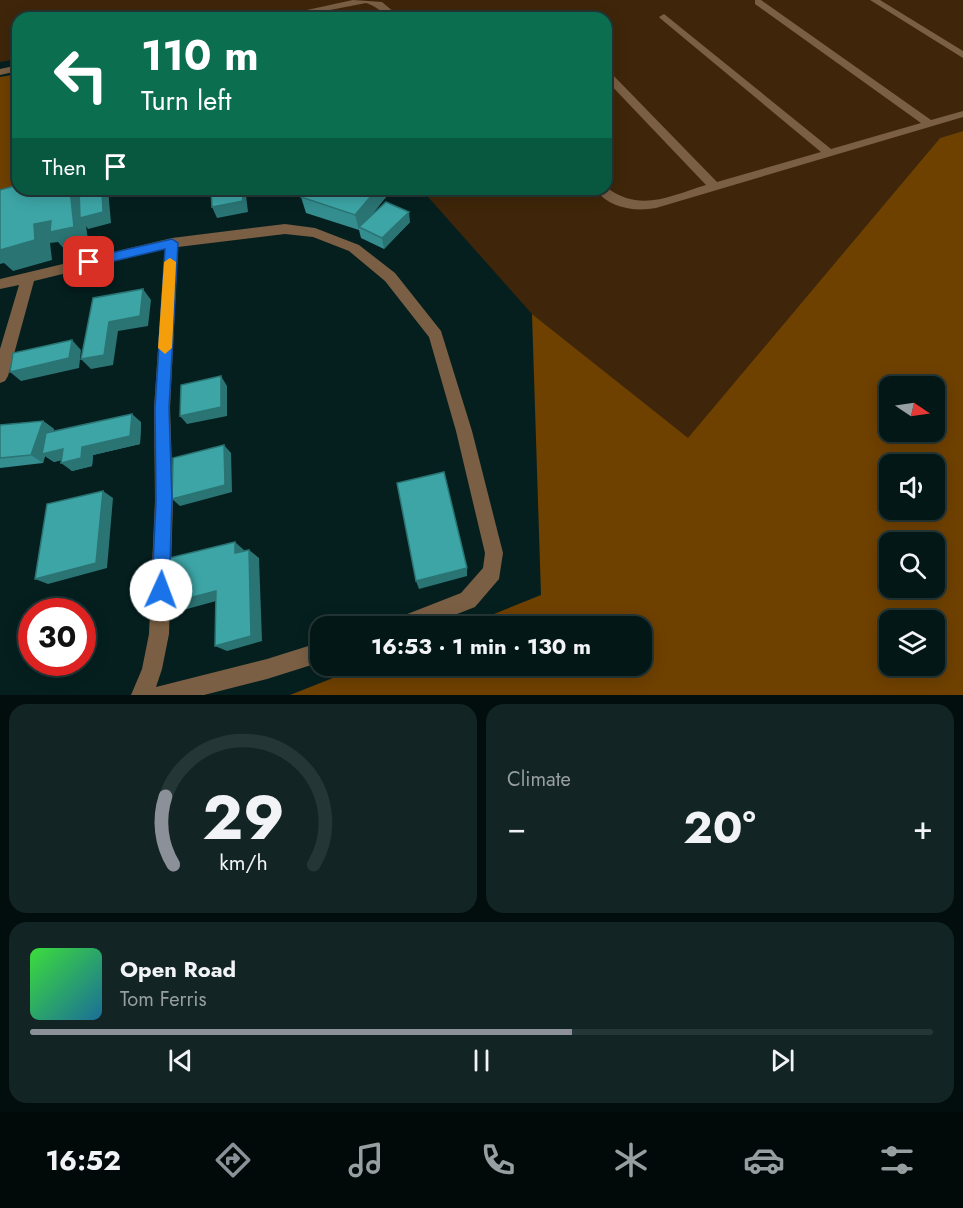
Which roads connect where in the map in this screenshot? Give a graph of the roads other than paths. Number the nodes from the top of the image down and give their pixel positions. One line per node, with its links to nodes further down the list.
1 (874, 0): 6 (street)
2 (758, 2): 9 (street)
3 (305, 12): 4 (street)
4 (389, 12)
5 (664, 16): 10 (street)
6 (963, 55)
7 (612, 80): 11 (street)
8 (963, 114): 9 (street)
9 (930, 124): 10 (street)
10 (829, 153): 11 (street)
11 (715, 187): 12 (street)
12 (608, 195)
13 (172, 243): 14 (street); 17 (street); 19 (street)
14 (28, 277): 15 (street); 16 (street)
15 (0, 284)
16 (0, 376)
17 (427, 616)
18 (310, 655): 20 (street)
19 (142, 695)
20 (161, 695)

